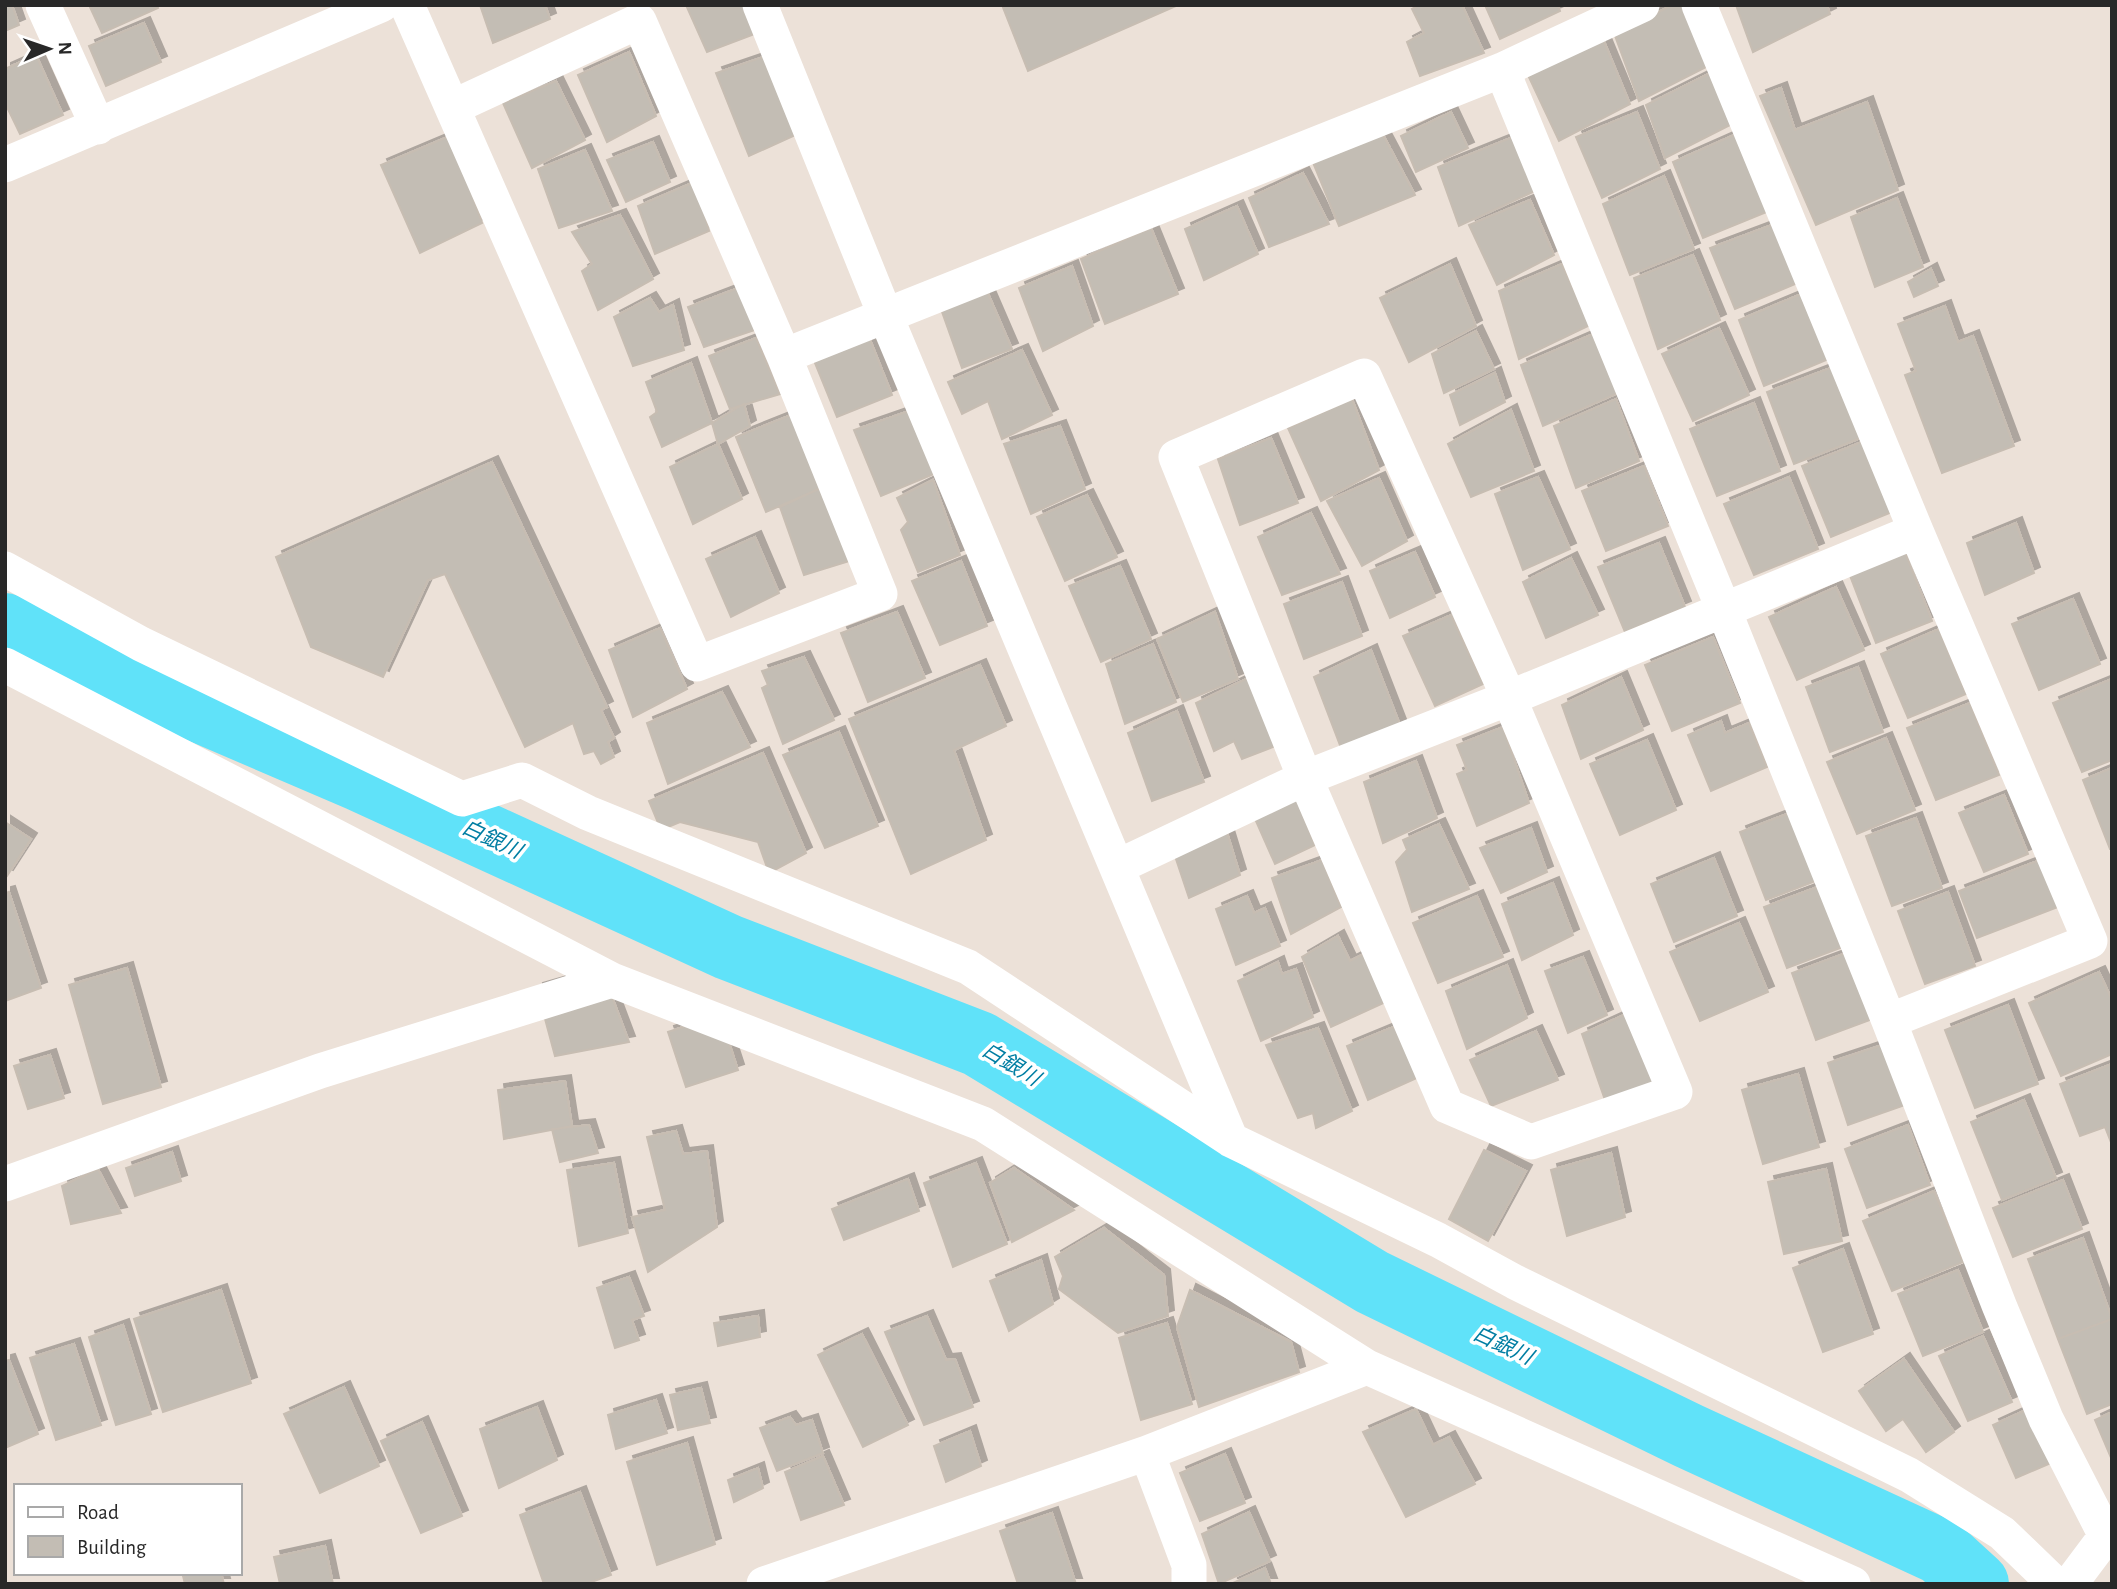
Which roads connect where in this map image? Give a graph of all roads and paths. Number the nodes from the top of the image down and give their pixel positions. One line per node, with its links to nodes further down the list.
1 (43, 5): 9 (street)
2 (381, 5): 9 (street)
3 (407, 5): 8 (street)
4 (760, 5): 11 (street)
5 (1642, 5): 7 (street)
6 (1699, 5): 13 (street)
7 (1502, 70): 11 (street); 15 (street)
8 (453, 107): 12 (street); 12 (street)
9 (98, 127): 10 (street)
10 (5, 165)
11 (886, 317): 12 (street); 19 (street)
12 (784, 356)
13 (1916, 531): 15 (street); 21 (street)
14 (5, 569): 22 (street)
15 (1723, 608): 17 (street); 21 (street)
16 (5, 664): 20 (street)
17 (1508, 698): 18 (street); 18 (street); 18 (street)
18 (1306, 778): 19 (street)
19 (1117, 867): 22 (street)
20 (612, 980): 23 (street); 24 (street)
21 (1889, 1021): 30 (street)
22 (1231, 1140): 29 (street)
23 (5, 1184)
24 (1367, 1367): 25 (street); 28 (street)
25 (1147, 1453): 26 (street); 27 (street)
26 (764, 1584)
27 (1189, 1584)
28 (1853, 1584)
29 (2055, 1584)
30 (2070, 1584)

